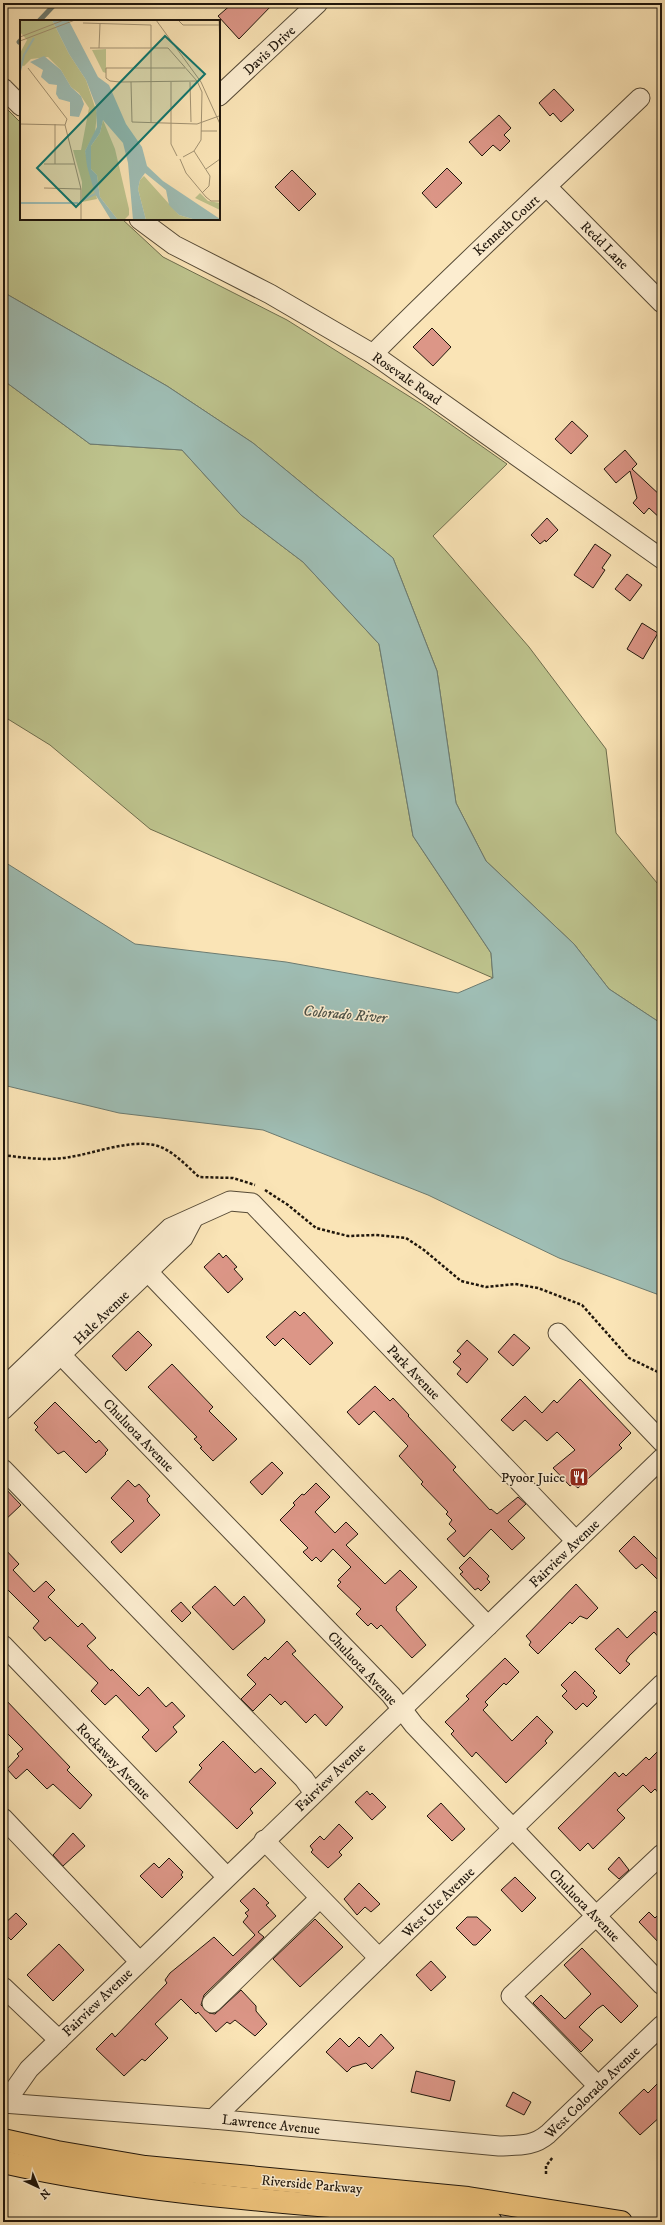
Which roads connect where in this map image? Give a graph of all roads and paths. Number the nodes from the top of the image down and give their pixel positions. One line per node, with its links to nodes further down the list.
1 (318, 3): 3 (street, Davis Drive)
2 (3, 88): 5 (street)
3 (220, 95)
4 (640, 98): 6 (street, Kenneth Court)
5 (20, 105)
6 (547, 187): 8 (street, Redd Lane); 9 (street, Kenneth Court)
7 (140, 220): 9 (street, Rosevale Road)
8 (662, 303)
9 (373, 354): 10 (street, Rosevale Road)
10 (662, 559)
11 (252, 1203): 12 (street, Hale Avenue); 23 (street, Park Avenue)
12 (193, 1219): 13 (street, Hale Avenue); 18 (street, Hale Avenue)
13 (148, 1272): 16 (street, Hale Avenue); 24 (street)
14 (538, 1288): 17 (path)
15 (558, 1334): 20 (street)
16 (61, 1355): 19 (street, Hale Avenue); 27 (street, Chuluota Avenue)
17 (662, 1374)
18 (3, 1388)
19 (3, 1410)
20 (662, 1442)
21 (662, 1458): 23 (street, Fairview Avenue)
22 (3, 1469): 28 (street)
23 (576, 1541): 24 (street, Fairview Avenue)
24 (488, 1626): 27 (street, Fairview Avenue)
25 (3, 1645): 33 (street, Rockaway Avenue)
26 (662, 1684): 30 (street, West Ute Avenue)
27 (401, 1709): 28 (street, Fairview Avenue); 30 (street, Chuluota Avenue)
28 (314, 1792): 31 (street, Fairview Avenue)
29 (3, 1818): 37 (street)
30 (513, 1829): 35 (street, Chuluota Avenue); 36 (street, West Ute Avenue)
31 (264, 1840): 33 (street, Fairview Avenue); 34 (street)
32 (662, 1854): 35 (street)
33 (226, 1876): 37 (street, Fairview Avenue)
34 (320, 1898): 36 (street); 40 (street)
35 (597, 1918): 38 (street, Chuluota Avenue); 43 (street)
36 (379, 1958): 45 (street, West Ute Avenue)
37 (139, 1961): 42 (street, Fairview Avenue)
38 (662, 1985)
39 (3, 1987): 42 (street)
40 (212, 2003)
41 (662, 2025): 43 (street, West Colorado Avenue)
42 (59, 2040): 44 (street, Fairview Avenue)
43 (598, 2086): 47 (street, West Colorado Avenue)
44 (4, 2103): 45 (street, Lawrence Avenue)
45 (213, 2119): 47 (street, Lawrence Avenue)
46 (3, 2140): 51 (main road, Riverside Parkway)
47 (539, 2142)
48 (554, 2157): 50 (path)
49 (3, 2162): 52 (main road, Riverside Parkway)
50 (546, 2174)
51 (621, 2221)
52 (491, 2222)

